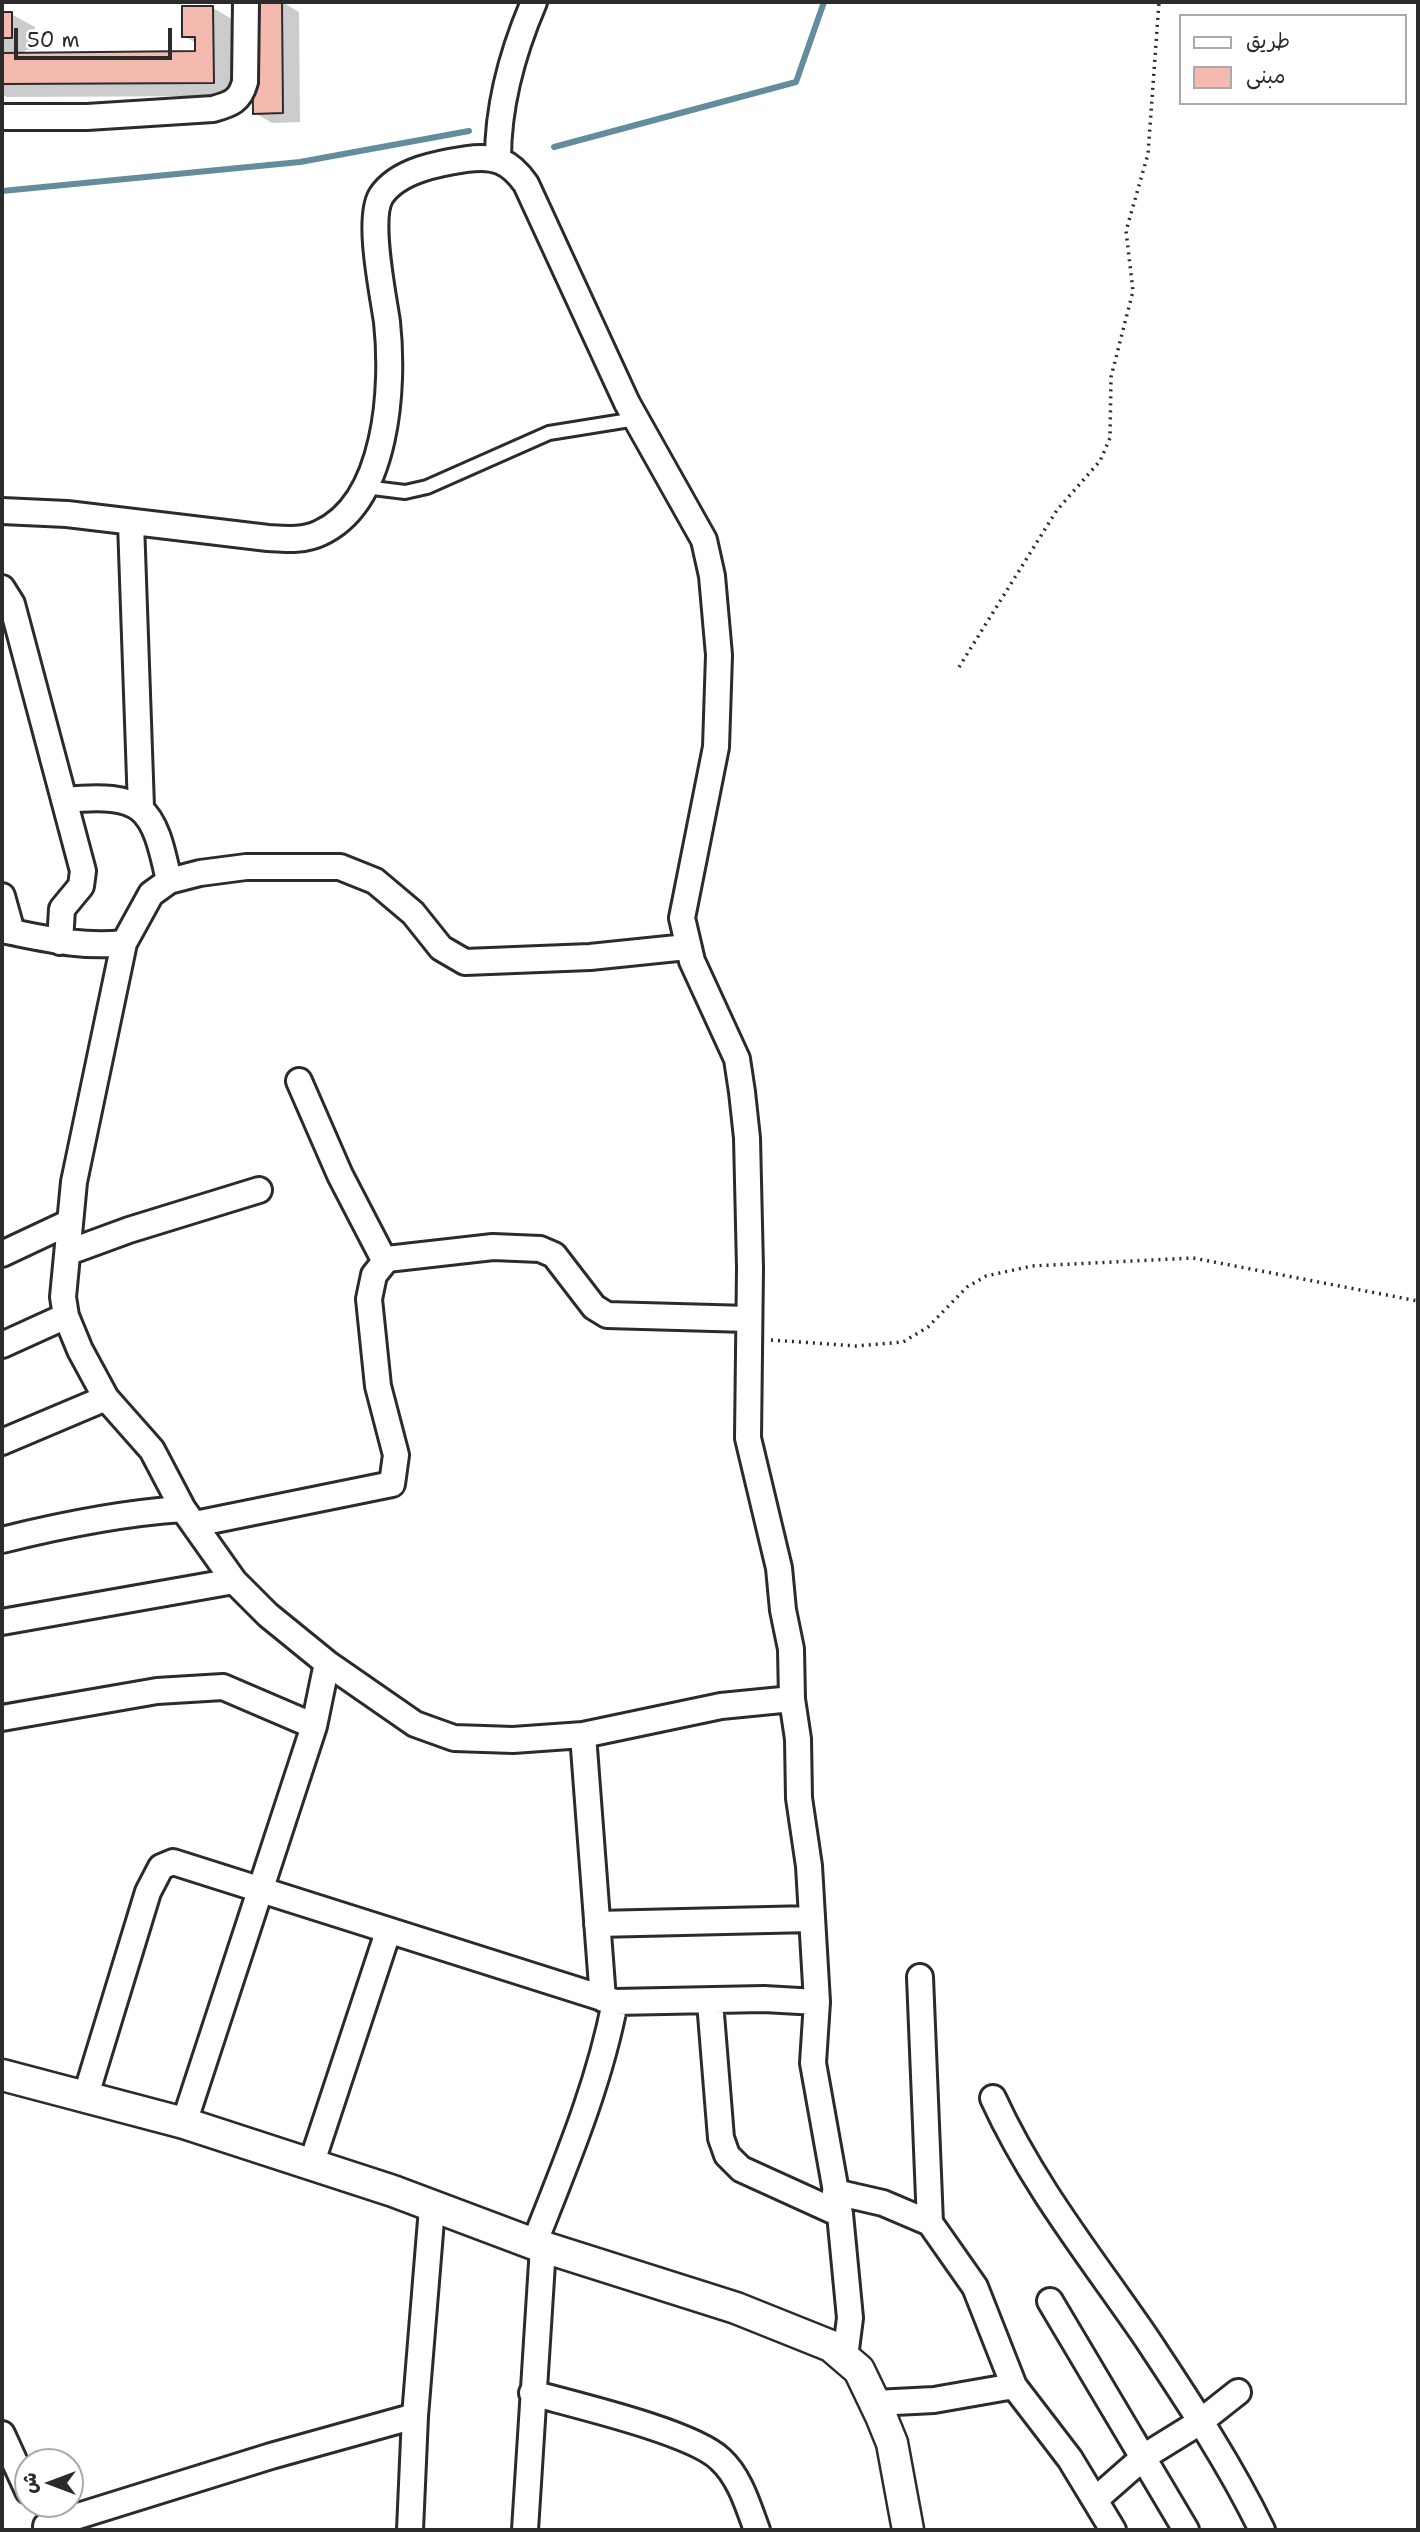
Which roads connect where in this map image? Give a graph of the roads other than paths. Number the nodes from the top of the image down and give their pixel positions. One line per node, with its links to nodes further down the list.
1 (246, 2): 3 (street)
2 (534, 2): 4 (street)
3 (2, 117)
4 (498, 158): 5 (street); 6 (street)
5 (636, 419): 6 (lane); 17 (street)
6 (365, 487): 8 (street)
7 (2, 512): 8 (street)
8 (131, 523): 11 (street)
9 (2, 588): 10 (street)
10 (64, 800): 11 (street); 15 (street)
11 (141, 807): 12 (street)
12 (169, 881): 16 (street); 17 (street)
13 (2, 896): 14 (street)
14 (7, 931): 15 (street)
15 (60, 942): 16 (street)
16 (124, 943): 20 (street)
17 (687, 947): 25 (street)
18 (299, 1081): 23 (street)
19 (259, 1190): 21 (street)
20 (70, 1222): 21 (street); 22 (street)
21 (69, 1252): 24 (street)
22 (2, 1254)
23 (387, 1259): 25 (street); 29 (street)
24 (66, 1315): 26 (street); 27 (street)
25 (748, 1328): 34 (street)
26 (2, 1345)
27 (106, 1398): 28 (street); 29 (street)
28 (2, 1441)
29 (189, 1517): 30 (street); 31 (street)
30 (2, 1540)
31 (234, 1581): 32 (street); 33 (street)
32 (2, 1622)
33 (327, 1663): 36 (street); 37 (street)
34 (792, 1699): 37 (street); 39 (street)
35 (2, 1718): 36 (street)
36 (314, 1726): 38 (street)
37 (583, 1735): 40 (street)
38 (261, 1889): 41 (street); 49 (street); 51 (street)
39 (811, 1919): 40 (street); 45 (street)
40 (597, 1924): 43 (street)
41 (388, 1932): 43 (street); 52 (street)
42 (920, 1977): 55 (street)
43 (609, 2000): 44 (street); 56 (street)
44 (710, 2002): 45 (street); 53 (street)
45 (817, 2002): 53 (street)
46 (2, 2053): 48 (street)
47 (2, 2075): 48 (street)
48 (52, 2086): 49 (street)
49 (86, 2095): 51 (street)
50 (993, 2098): 64 (street)
51 (184, 2123): 52 (street)
52 (311, 2165): 54 (street)
53 (837, 2203): 55 (street); 58 (street)
54 (432, 2208): 56 (street); 63 (street)
55 (930, 2224): 59 (street)
56 (538, 2246): 58 (street); 61 (street)
57 (1050, 2301): 66 (street)
58 (845, 2357): 62 (street)
59 (1014, 2386): 62 (street); 68 (street)
60 (1238, 2392): 64 (street)
61 (532, 2393): 71 (street); 72 (street)
62 (875, 2403): 73 (street)
63 (415, 2416): 69 (street); 70 (street)
64 (1200, 2422): 66 (street); 76 (street)
65 (4, 2449): 67 (street)
66 (1144, 2456): 68 (street); 75 (street)
67 (14, 2466)
68 (1096, 2500): 74 (street)
69 (43, 2520)
70 (410, 2530)
71 (525, 2530)
72 (757, 2530)
73 (908, 2530)
74 (1113, 2530)
75 (1186, 2530)
76 (1262, 2530)

